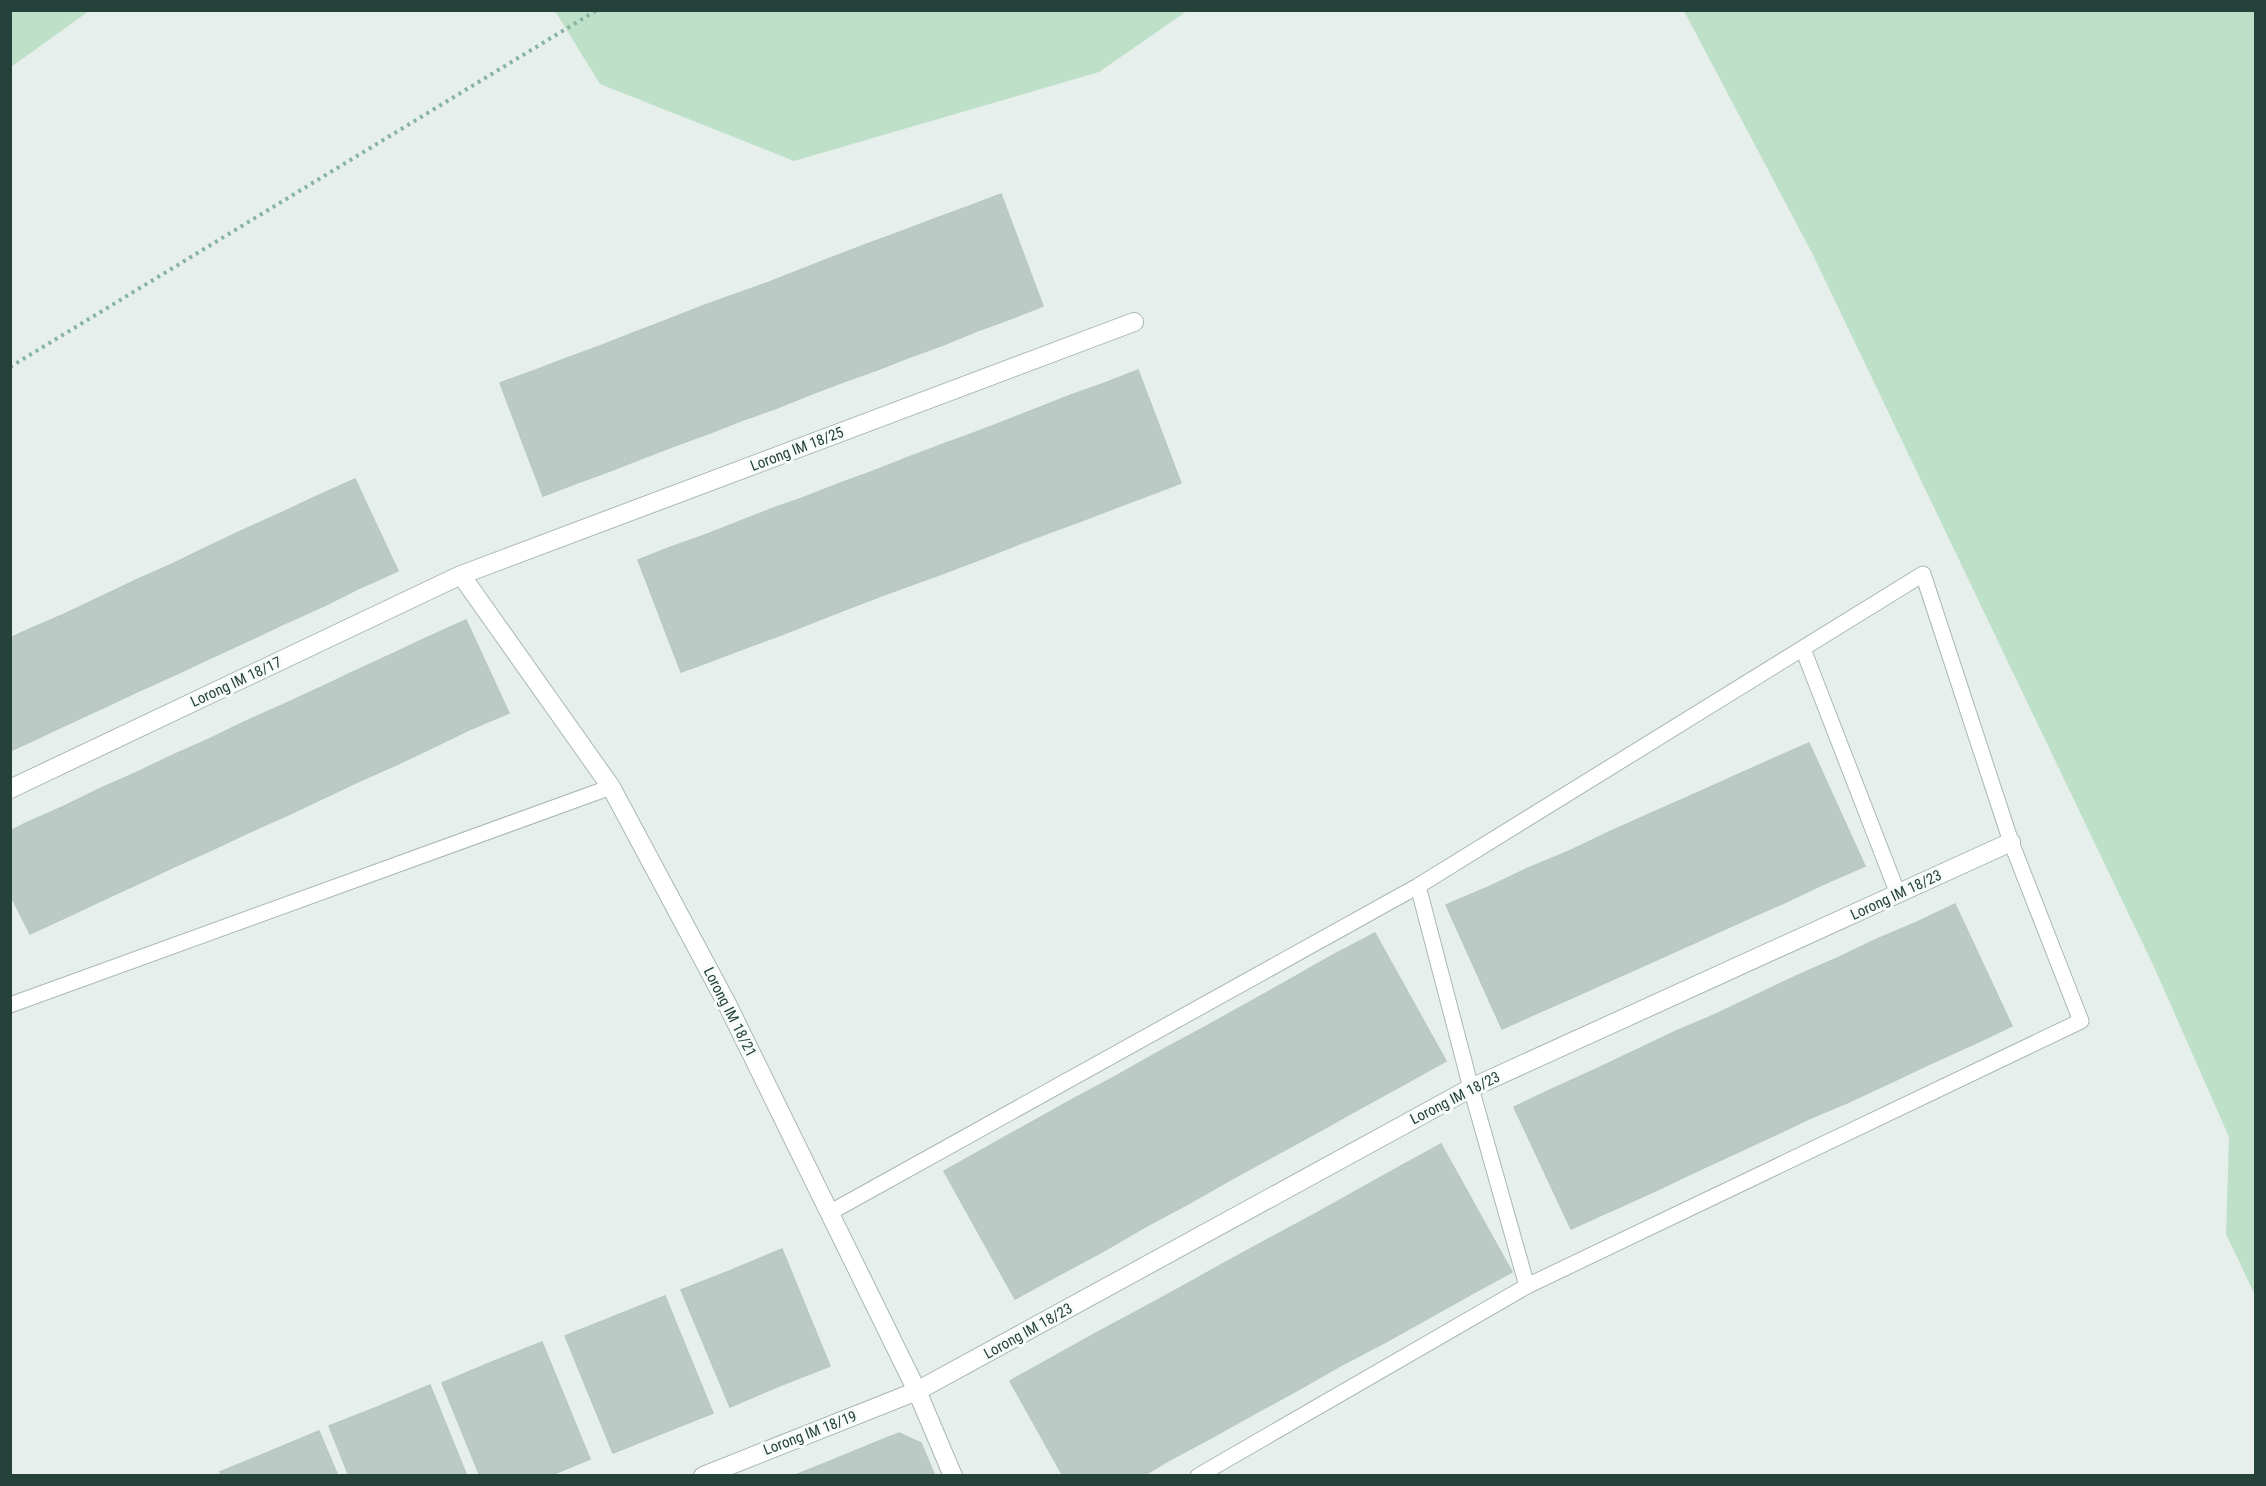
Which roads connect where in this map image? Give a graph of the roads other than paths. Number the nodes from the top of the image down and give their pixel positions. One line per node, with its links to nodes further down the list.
1 (1134, 322): 2 (street, Lorong IM 18/25)
2 (461, 575): 4 (street, Lorong IM 18/21); 5 (street, Lorong IM 18/17)
3 (1803, 649): 6 (lane); 7 (lane); 8 (lane)
4 (611, 787): 9 (lane); 11 (street, Lorong IM 18/21)
5 (10, 789)
6 (2011, 842): 8 (street, Lorong IM 18/23); 12 (lane)
7 (1418, 886): 10 (lane); 11 (lane)
8 (1898, 894): 10 (street, Lorong IM 18/23)
9 (10, 1005)
10 (1471, 1088): 12 (lane); 13 (street, Lorong IM 18/23)
11 (829, 1213): 13 (street, Lorong IM 18/21)
12 (1527, 1286): 16 (lane)
13 (917, 1391): 14 (street, Lorong IM 18/19); 15 (street, Lorong IM 18/21)
14 (703, 1476)
15 (953, 1476)
16 (1198, 1476)

